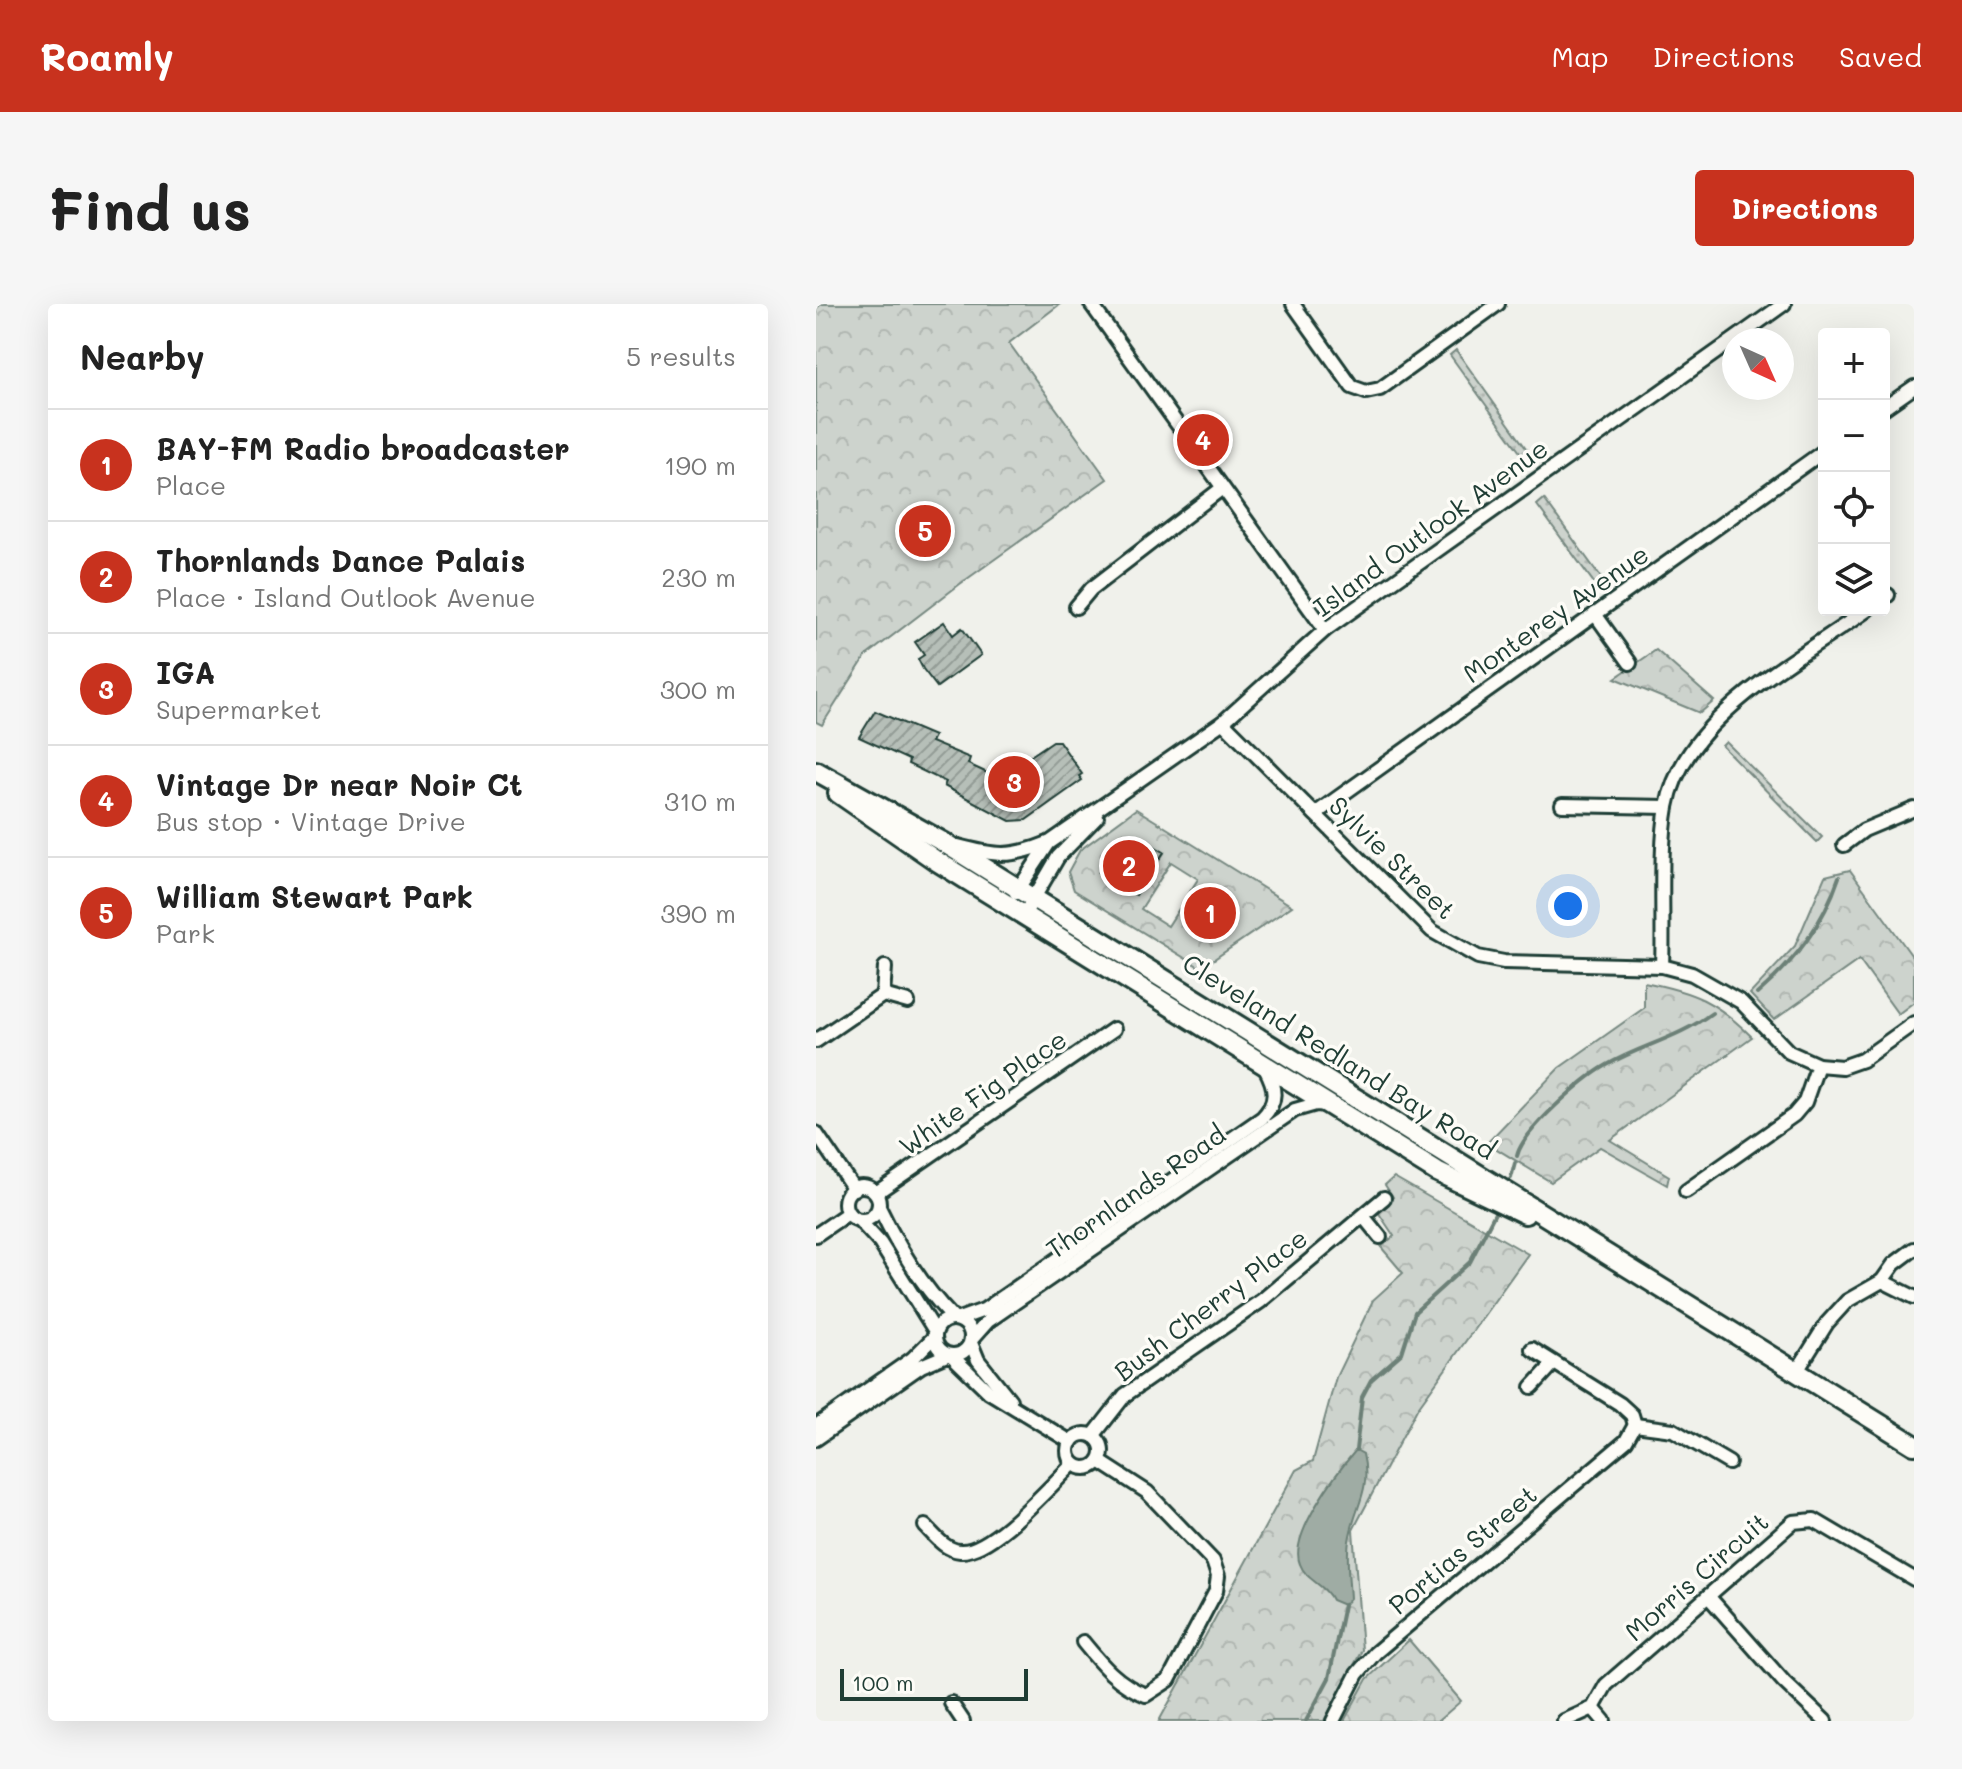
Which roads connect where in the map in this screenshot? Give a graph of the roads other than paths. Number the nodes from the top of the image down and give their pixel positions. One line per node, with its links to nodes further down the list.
1 (1091, 304): 8 (street)
2 (1293, 304): 3 (street)
3 (1498, 304)
4 (1784, 304): 12 (street, Island Outlook Avenue)
5 (1914, 387): 6 (street)
6 (1890, 404)
7 (1818, 455): 10 (street, Monterey Avenue)
8 (1221, 489): 9 (street); 12 (street)
9 (1076, 607)
10 (1595, 614): 13 (street); 21 (street, Monterey Avenue)
11 (1859, 616): 19 (street)
12 (1325, 630): 14 (street, Island Outlook Avenue)
13 (1630, 663)
14 (1223, 722): 17 (street, Island Outlook Avenue); 21 (street, Sylvie Street)
15 (816, 771): 22 (highway, Cleveland Redland Bay Road)
16 (816, 778): 26 (highway, Cleveland Redland Bay Road)
17 (1113, 801): 23 (street, Island Outlook Avenue); 25 (street, Island Outlook Avenue)
18 (1562, 805): 19 (street)
19 (1667, 807): 27 (street)
20 (1914, 809): 24 (street)
21 (1315, 814): 27 (street, Sylvie Street)
22 (943, 842): 23 (street); 25 (highway, Cleveland Redland Bay Road)
23 (1049, 843): 25 (street, Island Outlook Avenue)
24 (1844, 845)
25 (1026, 894): 26 (street, Island Outlook Avenue); 36 (highway, Cleveland Redland Bay Road)
26 (1016, 911): 34 (highway, Cleveland Redland Bay Road)
27 (1662, 966): 35 (street, Sylvie Street)
28 (885, 967): 29 (street)
29 (883, 995): 30 (street); 33 (street)
30 (908, 1002)
31 (1914, 1023): 35 (street)
32 (1114, 1029): 42 (street, White Fig Place)
33 (816, 1041)
34 (1259, 1059): 37 (highway, Cleveland Redland Bay Road); 53 (street, Thornlands Road)
35 (1818, 1065): 41 (street)
36 (1364, 1103): 39 (highway); 49 (highway, Cleveland Redland Bay Road)
37 (1335, 1107): 39 (highway, Cleveland Redland Bay Road); 55 (street, Thornlands Road)
38 (816, 1133): 40 (street)
39 (1437, 1172): 49 (highway, Cleveland Redland Bay Road)
40 (854, 1189): 42 (street); 45 (street)
41 (1686, 1191)
42 (876, 1193): 44 (street)
43 (1384, 1198): 46 (street, Bush Cherry Place)
44 (879, 1207): 45 (street); 53 (street)
45 (853, 1216): 47 (street); 54 (street)
46 (1363, 1216): 48 (street); 64 (street, Bush Cherry Place)
47 (816, 1235)
48 (1380, 1237)
49 (1585, 1242): 59 (highway, Cleveland Redland Bay Road)
50 (1914, 1249): 51 (street)
51 (1882, 1281): 52 (street); 59 (street)
52 (1914, 1297)
53 (956, 1319): 54 (street, Thornlands Road); 55 (street)
54 (935, 1333): 57 (street); 63 (street, Thornlands Road)
55 (971, 1341): 57 (street, Thornlands Road); 61 (street)
56 (1532, 1349): 58 (street)
57 (950, 1355): 61 (street); 65 (street, Thornlands Road)
58 (1554, 1363): 60 (street); 62 (street)
59 (1797, 1371): 67 (highway, Cleveland Redland Bay Road)
60 (1532, 1387)
61 (1017, 1409): 66 (street)
62 (1635, 1425): 69 (street); 78 (street, Portias Street)
63 (816, 1426)
64 (1093, 1436): 66 (street); 68 (street)
65 (816, 1439)
66 (1071, 1442): 70 (street)
67 (1914, 1445)
68 (1099, 1461): 70 (street); 74 (street)
69 (1729, 1463)
70 (1073, 1464): 71 (street)
71 (925, 1526)
72 (1914, 1579): 73 (street, Morris Circuit)
73 (1708, 1596): 76 (street, Morris Circuit); 81 (street)
74 (1083, 1642)
75 (951, 1703): 77 (street)
76 (1593, 1708): 79 (street, Morris Circuit); 80 (street)
77 (963, 1721)
78 (1333, 1721)
79 (1564, 1721)
80 (1604, 1721)
81 (1825, 1721)

